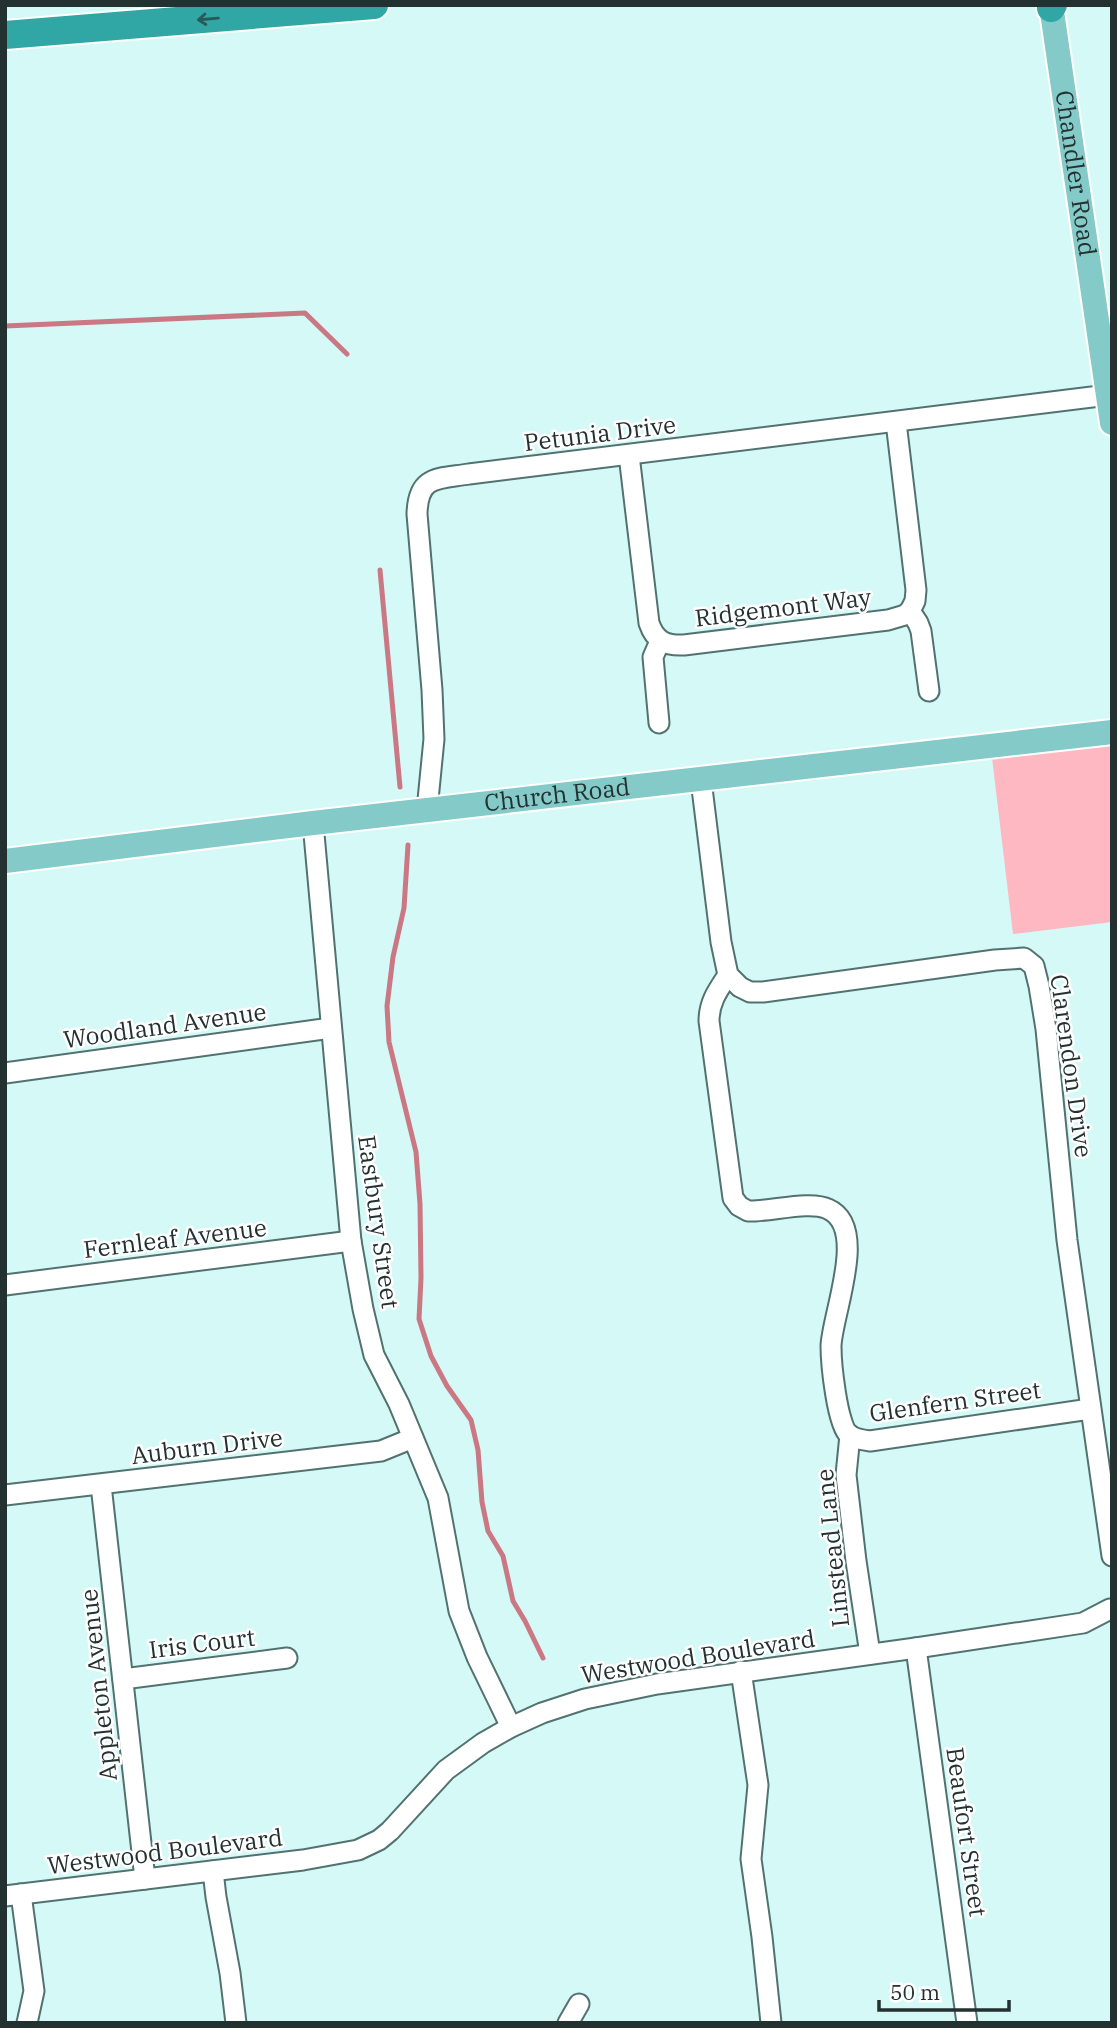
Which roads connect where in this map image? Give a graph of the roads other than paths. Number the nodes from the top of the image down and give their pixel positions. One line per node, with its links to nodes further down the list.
1 (374, 5): 3 (highway, one-way to 3)
2 (1052, 6): 4 (main road, Chandler Road)
3 (5, 38)
4 (1108, 396): 5 (street, Petunia Drive); 6 (main road, Chandler Road)
5 (896, 422): 7 (street, Petunia Drive); 8 (street)
6 (1112, 424)
7 (629, 454): 9 (street); 14 (street, Petunia Drive)
8 (910, 611): 9 (street, Ridgemont Way); 10 (street)
9 (660, 642): 11 (street)
10 (929, 691)
11 (659, 723)
12 (1112, 732): 13 (main road, Church Road)
13 (701, 780): 14 (main road, Church Road); 17 (street)
14 (427, 810): 15 (main road, Church Road)
15 (313, 823): 16 (main road, Church Road); 18 (street, Eastbury Street)
16 (5, 861)
17 (728, 975): 22 (street, Clarendon Drive); 23 (street, Glenfern Street)
18 (331, 1028): 19 (street, Woodland Avenue); 20 (street, Eastbury Street)
19 (5, 1073)
20 (351, 1241): 21 (street, Fernleaf Avenue); 24 (street, Eastbury Street)
21 (5, 1285)
22 (1090, 1409): 23 (street, Glenfern Street); 27 (street, Clarendon Drive)
23 (850, 1435): 30 (street, Linstead Lane)
24 (413, 1438): 25 (street, Auburn Drive); 34 (street, Eastbury Street)
25 (101, 1485): 26 (street, Auburn Drive); 33 (street, Appleton Avenue)
26 (5, 1495)
27 (1112, 1556)
28 (1111, 1608): 29 (street, Westwood Boulevard)
29 (916, 1648): 30 (street, Westwood Boulevard); 43 (street, Beaufort Street)
30 (870, 1654): 32 (street, Westwood Boulevard)
31 (287, 1658): 33 (street, Iris Court)
32 (741, 1671): 34 (street, Westwood Boulevard); 42 (street)
33 (123, 1679): 36 (street, Appleton Avenue)
34 (511, 1727): 35 (street, Westwood Boulevard)
35 (214, 1871): 36 (street, Westwood Boulevard); 40 (street)
36 (145, 1879): 37 (street, Westwood Boulevard)
37 (13, 1895): 39 (street)
38 (579, 2004): 41 (street)
39 (27, 2023)
40 (236, 2023)
41 (568, 2023)
42 (771, 2023)
43 (967, 2023)

